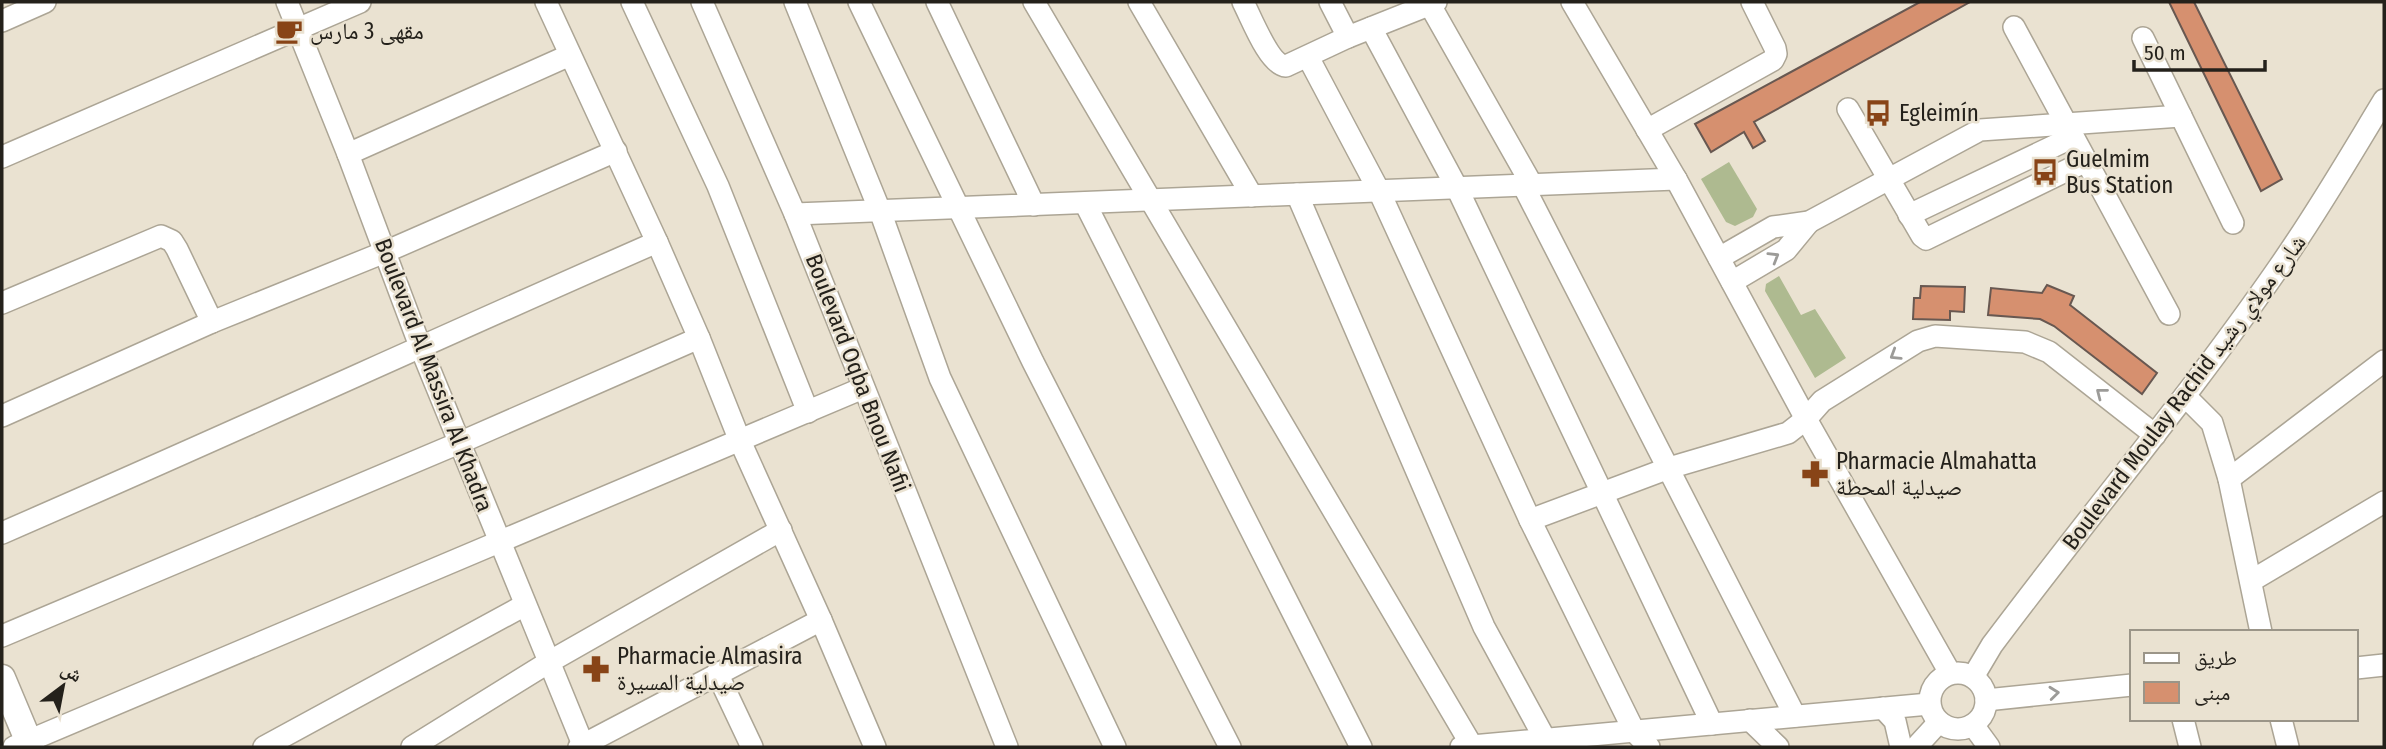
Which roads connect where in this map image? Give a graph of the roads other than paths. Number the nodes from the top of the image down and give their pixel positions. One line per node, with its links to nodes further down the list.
1 (45, 2): 17 (street)
2 (287, 2): 20 (street, Boulevard Al Massira Al Khadra)
3 (360, 2): 20 (street)
4 (546, 2): 23 (street)
5 (632, 2): 63 (street)
6 (702, 2): 47 (street, Boulevard Oqba Bnou Nafii)
7 (795, 2): 46 (street)
8 (859, 2): 45 (street)
9 (937, 2): 44 (street)
10 (1034, 2): 42 (street)
11 (1139, 2): 41 (street)
12 (1243, 2): 24 (street)
13 (1329, 2): 21 (street)
14 (1572, 2): 29 (street)
15 (1752, 2): 29 (street)
16 (1422, 5): 19 (street); 37 (street)
17 (2, 21)
18 (2014, 27): 30 (street)
19 (1371, 28): 21 (street); 38 (street)
20 (298, 30): 32 (street, Boulevard Al Massira Al Khadra); 33 (street)
21 (1348, 37): 24 (street)
22 (2143, 38): 27 (street)
23 (570, 55): 31 (street); 32 (street)
24 (1308, 57): 39 (street)
25 (2384, 100): 28 (street, Boulevard Moulay Rachid شارع مولاي رشيد)
26 (1848, 109): 36 (street)
27 (2181, 116): 30 (street); 50 (street)
28 (2378, 128): 62 (street, Boulevard Moulay Rachid شارع مولاي رشيد)
29 (1647, 130): 35 (street)
30 (2069, 130): 34 (street); 36 (street); 48 (street)
31 (616, 151): 51 (street); 52 (street)
32 (348, 154): 52 (street, Boulevard Al Massira Al Khadra)
33 (2, 157)
34 (2086, 160): 48 (street); 56 (street)
35 (1676, 179): 37 (street); 53 (street)
36 (1888, 179): 48 (street); 49 (street)
37 (1527, 185): 38 (street); 69 (street)
38 (1457, 188): 39 (street); 71 (street)
39 (1379, 191): 40 (street); 73 (street)
40 (1297, 194): 41 (street); 100 (street)
41 (1252, 196): 42 (street)
42 (1151, 200): 43 (street); 111 (street)
43 (1085, 203): 44 (street); 110 (street)
44 (1034, 205): 45 (street)
45 (960, 208): 46 (street); 109 (street)
46 (880, 211): 47 (street); 108 (street)
47 (795, 214): 61 (street, Boulevard Oqba Bnou Nafii)
48 (1909, 215)
49 (1809, 222): 53 (street); 54 (street, one-way to 49)
50 (2233, 223)
51 (657, 242): 58 (street); 59 (street)
52 (385, 252): 57 (street); 59 (street, Boulevard Al Massira Al Khadra)
53 (1719, 258): 54 (street)
54 (1732, 282): 65 (street)
55 (2, 303): 57 (street)
56 (2169, 314)
57 (212, 322): 64 (street)
58 (699, 338): 67 (street); 68 (street)
59 (419, 346): 68 (street, Boulevard Al Massira Al Khadra); 75 (street)
60 (2384, 361): 70 (street)
61 (863, 388): 63 (street); 107 (street, Boulevard Oqba Bnou Nafii)
62 (2185, 396): 66 (street, Boulevard Moulay Rachid شارع مولاي رشيد); 70 (street)
63 (808, 412): 67 (street)
64 (2, 416)
65 (1806, 419): 66 (street, one-way to 65); 69 (street); 86 (street)
66 (2155, 435): 87 (street, Boulevard Moulay Rachid شارع مولاي رشيد)
67 (740, 440): 74 (street); 76 (street)
68 (459, 443): 76 (street, Boulevard Al Massira Al Khadra); 81 (street)
69 (1669, 468): 71 (street); 93 (street)
70 (2229, 479): 77 (street)
71 (1604, 493): 73 (street); 97 (street)
72 (2384, 502): 77 (street)
73 (1530, 520): 99 (street)
74 (780, 530): 79 (street); 82 (street)
75 (2, 533)
76 (500, 543): 78 (street, Boulevard Al Massira Al Khadra); 101 (street)
77 (2251, 581): 80 (street)
78 (525, 605): 82 (street, Boulevard Al Massira Al Khadra); 103 (street)
79 (821, 620): 85 (street); 106 (street)
80 (2261, 630)
81 (2, 636)
82 (549, 662): 102 (street, Boulevard Al Massira Al Khadra); 104 (street)
83 (2384, 665): 84 (street)
84 (2358, 668)
85 (717, 673): 102 (street); 105 (street)
86 (1950, 673): 87 (street); 92 (street)
87 (1973, 677): 90 (street)
88 (2, 678): 101 (main road)
89 (2130, 685): 90 (street, one-way to 89)
90 (1986, 700): 98 (street)
91 (1883, 708): 92 (street); 93 (street); 114 (street)
92 (1934, 713): 98 (street); 115 (street)
93 (1795, 716): 94 (street)
94 (1750, 720): 97 (street); 113 (street)
95 (2184, 721): 117 (street)
96 (2282, 721): 118 (street)
97 (1712, 724): 99 (street)
98 (1973, 725): 116 (street)
99 (1634, 731): 100 (street); 112 (street)
100 (1545, 743): 111 (street)
101 (24, 745)
102 (582, 746)
103 (264, 747)
104 (412, 747)
105 (752, 747)
106 (875, 747)
107 (1007, 747)
108 (1115, 747)
109 (1230, 747)
110 (1361, 747)
111 (1466, 747)
112 (1649, 747)
113 (1778, 747)
114 (1901, 747)
115 (1916, 747)
116 (1989, 747)
117 (2190, 747)
118 (2288, 747)

